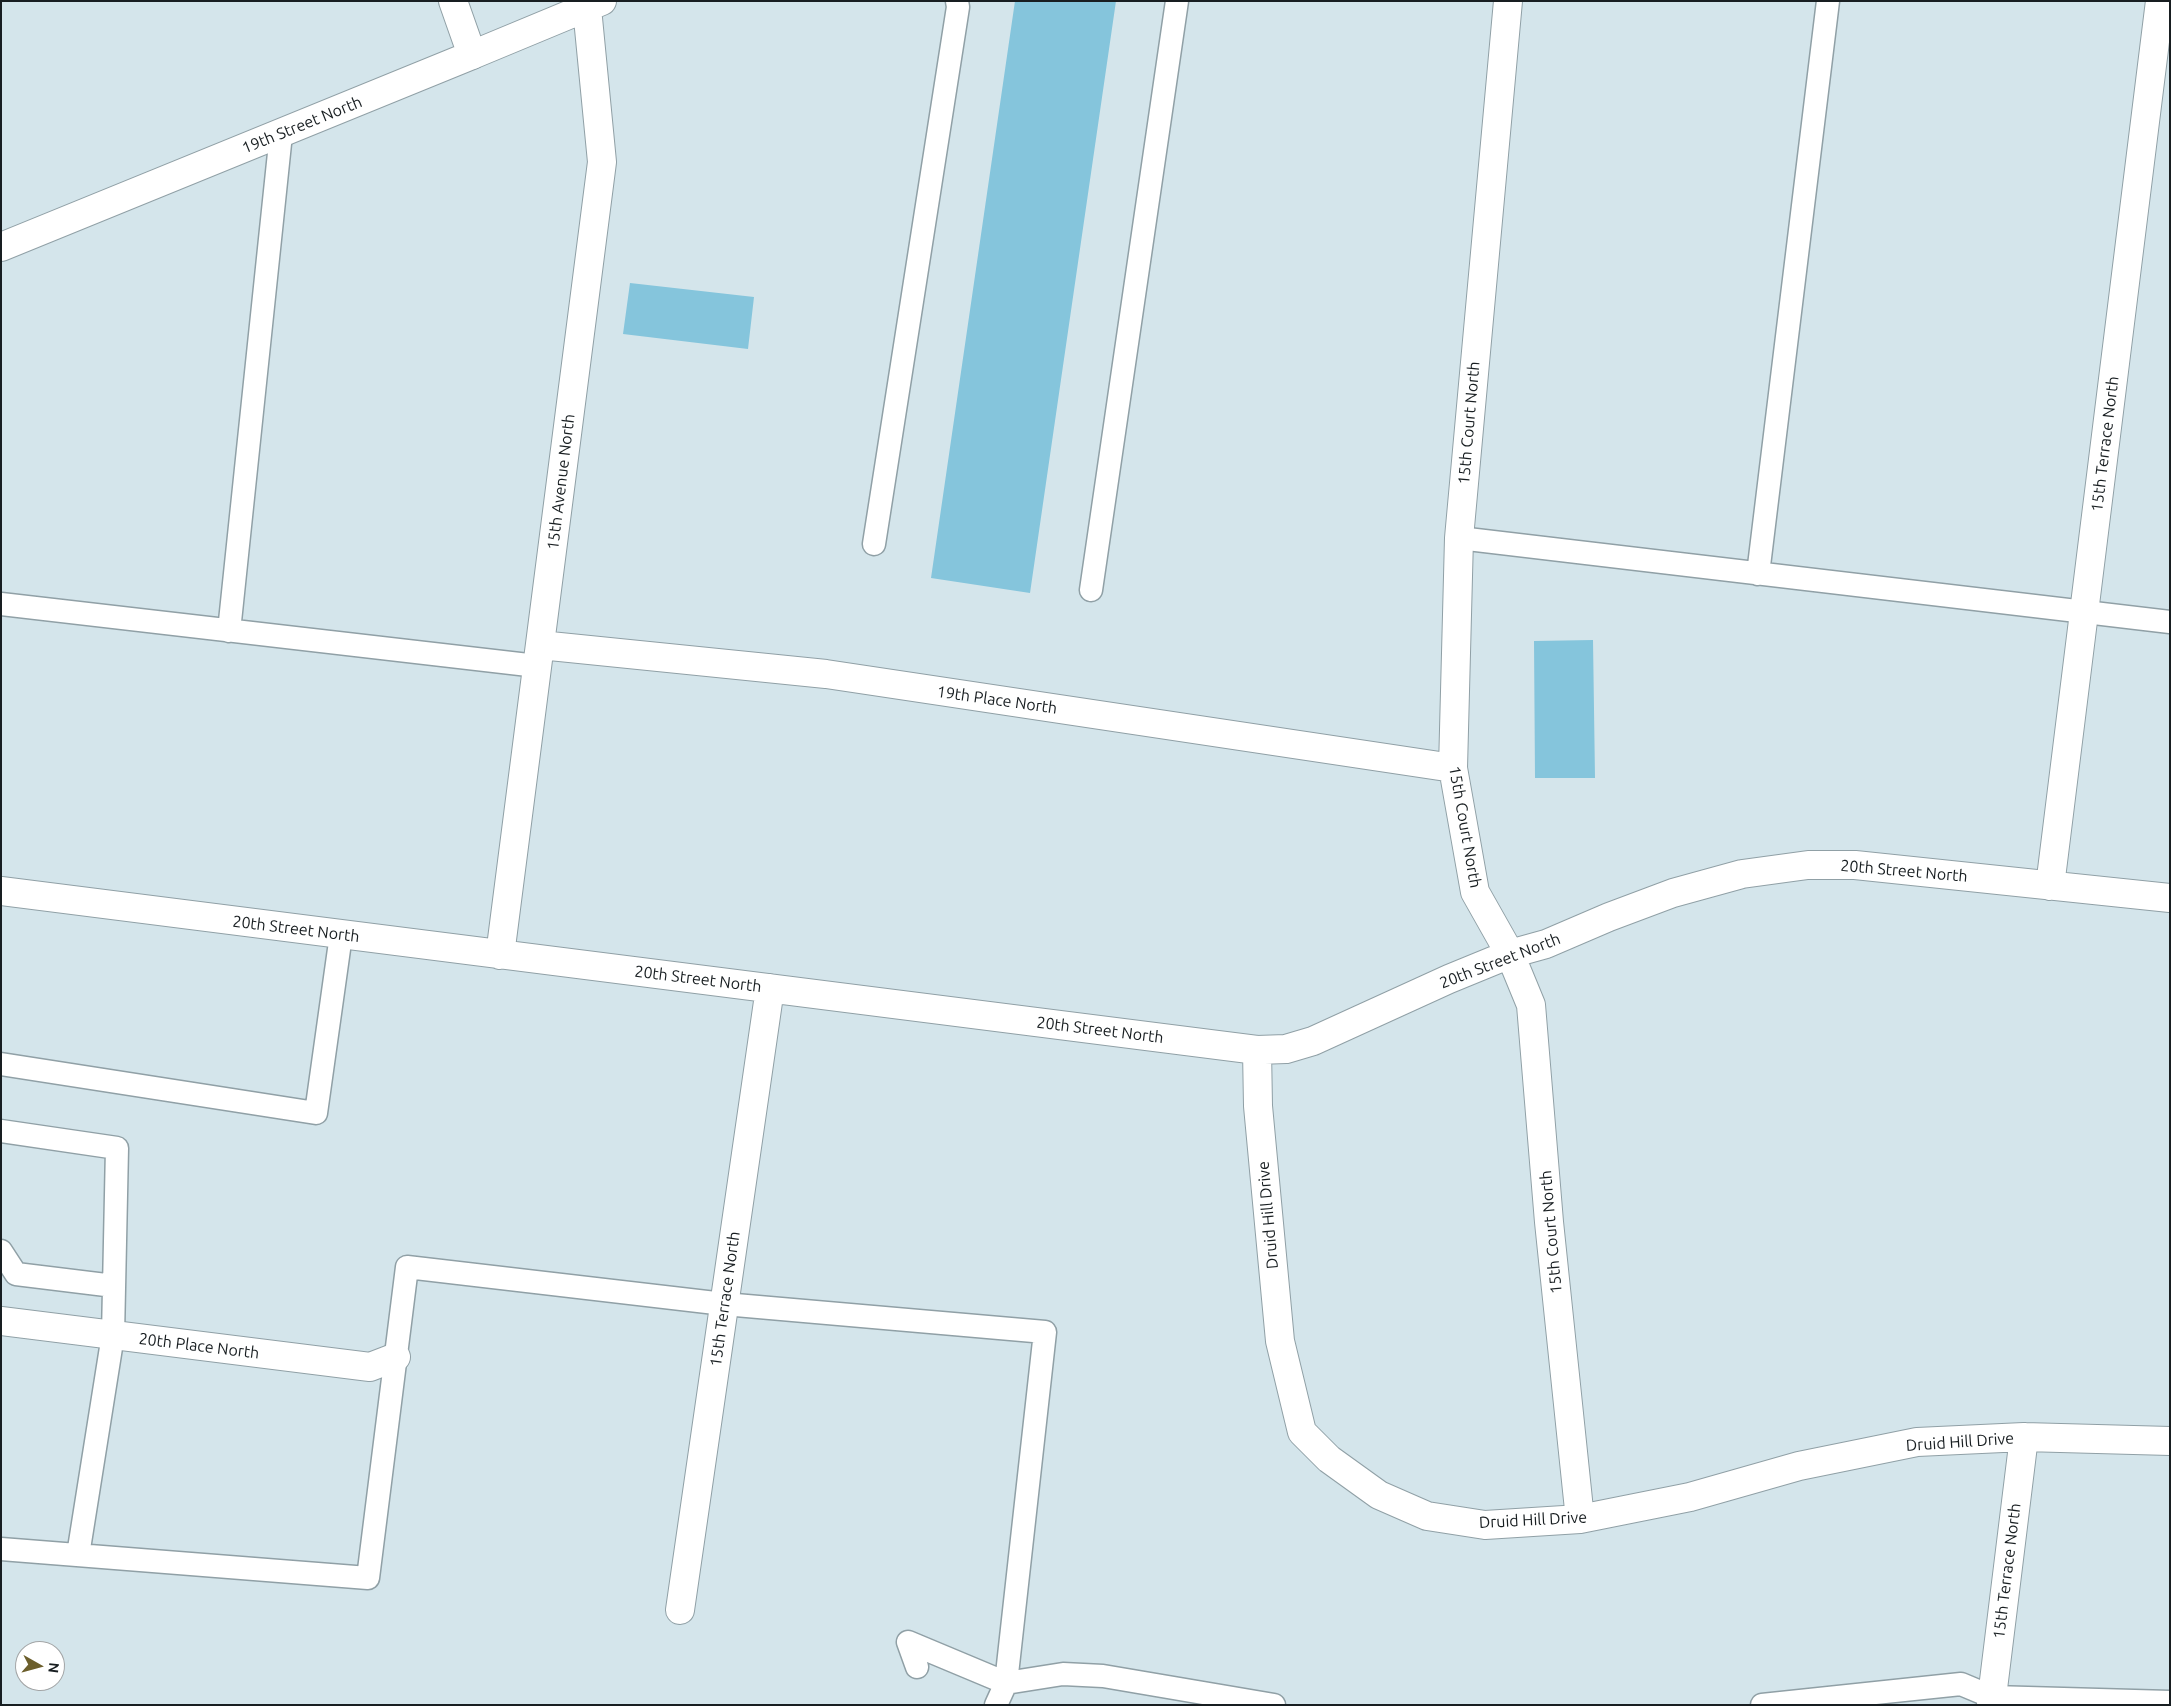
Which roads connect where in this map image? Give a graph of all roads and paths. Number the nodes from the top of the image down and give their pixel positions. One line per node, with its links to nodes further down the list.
1 (453, 1): 8 (street)
2 (957, 1): 12 (lane)
3 (1177, 1): 14 (lane)
4 (1508, 1): 11 (street, 15th Court North)
5 (1828, 1): 13 (lane)
6 (2160, 1): 16 (street, 15th Terrace North)
7 (595, 5): 8 (street, 19th Street North); 19 (street, 15th Avenue North)
8 (472, 55): 9 (street, 19th Street North)
9 (281, 134): 10 (street, 19th Street North); 18 (lane)
10 (1, 247)
11 (1458, 538): 13 (lane); 20 (street, 15th Court North)
12 (874, 544)
13 (1758, 574): 16 (lane)
14 (1091, 590)
15 (1, 604): 18 (lane)
16 (2084, 612): 17 (lane); 21 (street, 15th Terrace North)
17 (2170, 622)
18 (229, 631): 19 (lane)
19 (538, 656): 20 (street, 19th Place North); 26 (street, 15th Avenue North)
20 (1453, 768): 25 (street, 15th Court North)
21 (2050, 886): 23 (street, 20th Street North); 25 (street, 20th Street North)
22 (1, 891): 24 (street, 20th Street North)
23 (2170, 898)
24 (341, 935): 26 (street, 20th Street North); 29 (lane)
25 (1510, 954): 28 (street, 20th Street North); 39 (street, 15th Court North)
26 (500, 955): 27 (street, 20th Street North)
27 (770, 988): 28 (street, 20th Street North); 33 (street, 15th Terrace North)
28 (1257, 1050): 39 (street, Druid Hill Drive)
29 (1, 1064)
30 (1, 1131): 32 (lane)
31 (1, 1251): 32 (lane)
32 (114, 1286): 35 (lane)
33 (724, 1304): 36 (lane); 42 (street, 15th Terrace North); 44 (lane)
34 (1, 1321): 35 (street, 20th Place North)
35 (113, 1335): 36 (street, 20th Place North); 41 (lane)
36 (396, 1357): 41 (lane)
37 (2024, 1438): 38 (street, Druid Hill Drive); 39 (street, Druid Hill Drive); 45 (street, 15th Terrace North)
38 (2170, 1441)
39 (1580, 1519)
40 (1, 1549): 41 (lane)
41 (78, 1555)
42 (680, 1610)
43 (917, 1667): 44 (lane)
44 (1006, 1683): 47 (lane); 48 (lane)
45 (1991, 1701): 46 (lane); 49 (lane)
46 (2170, 1702)
47 (996, 1705)
48 (1274, 1705)
49 (1762, 1705)

